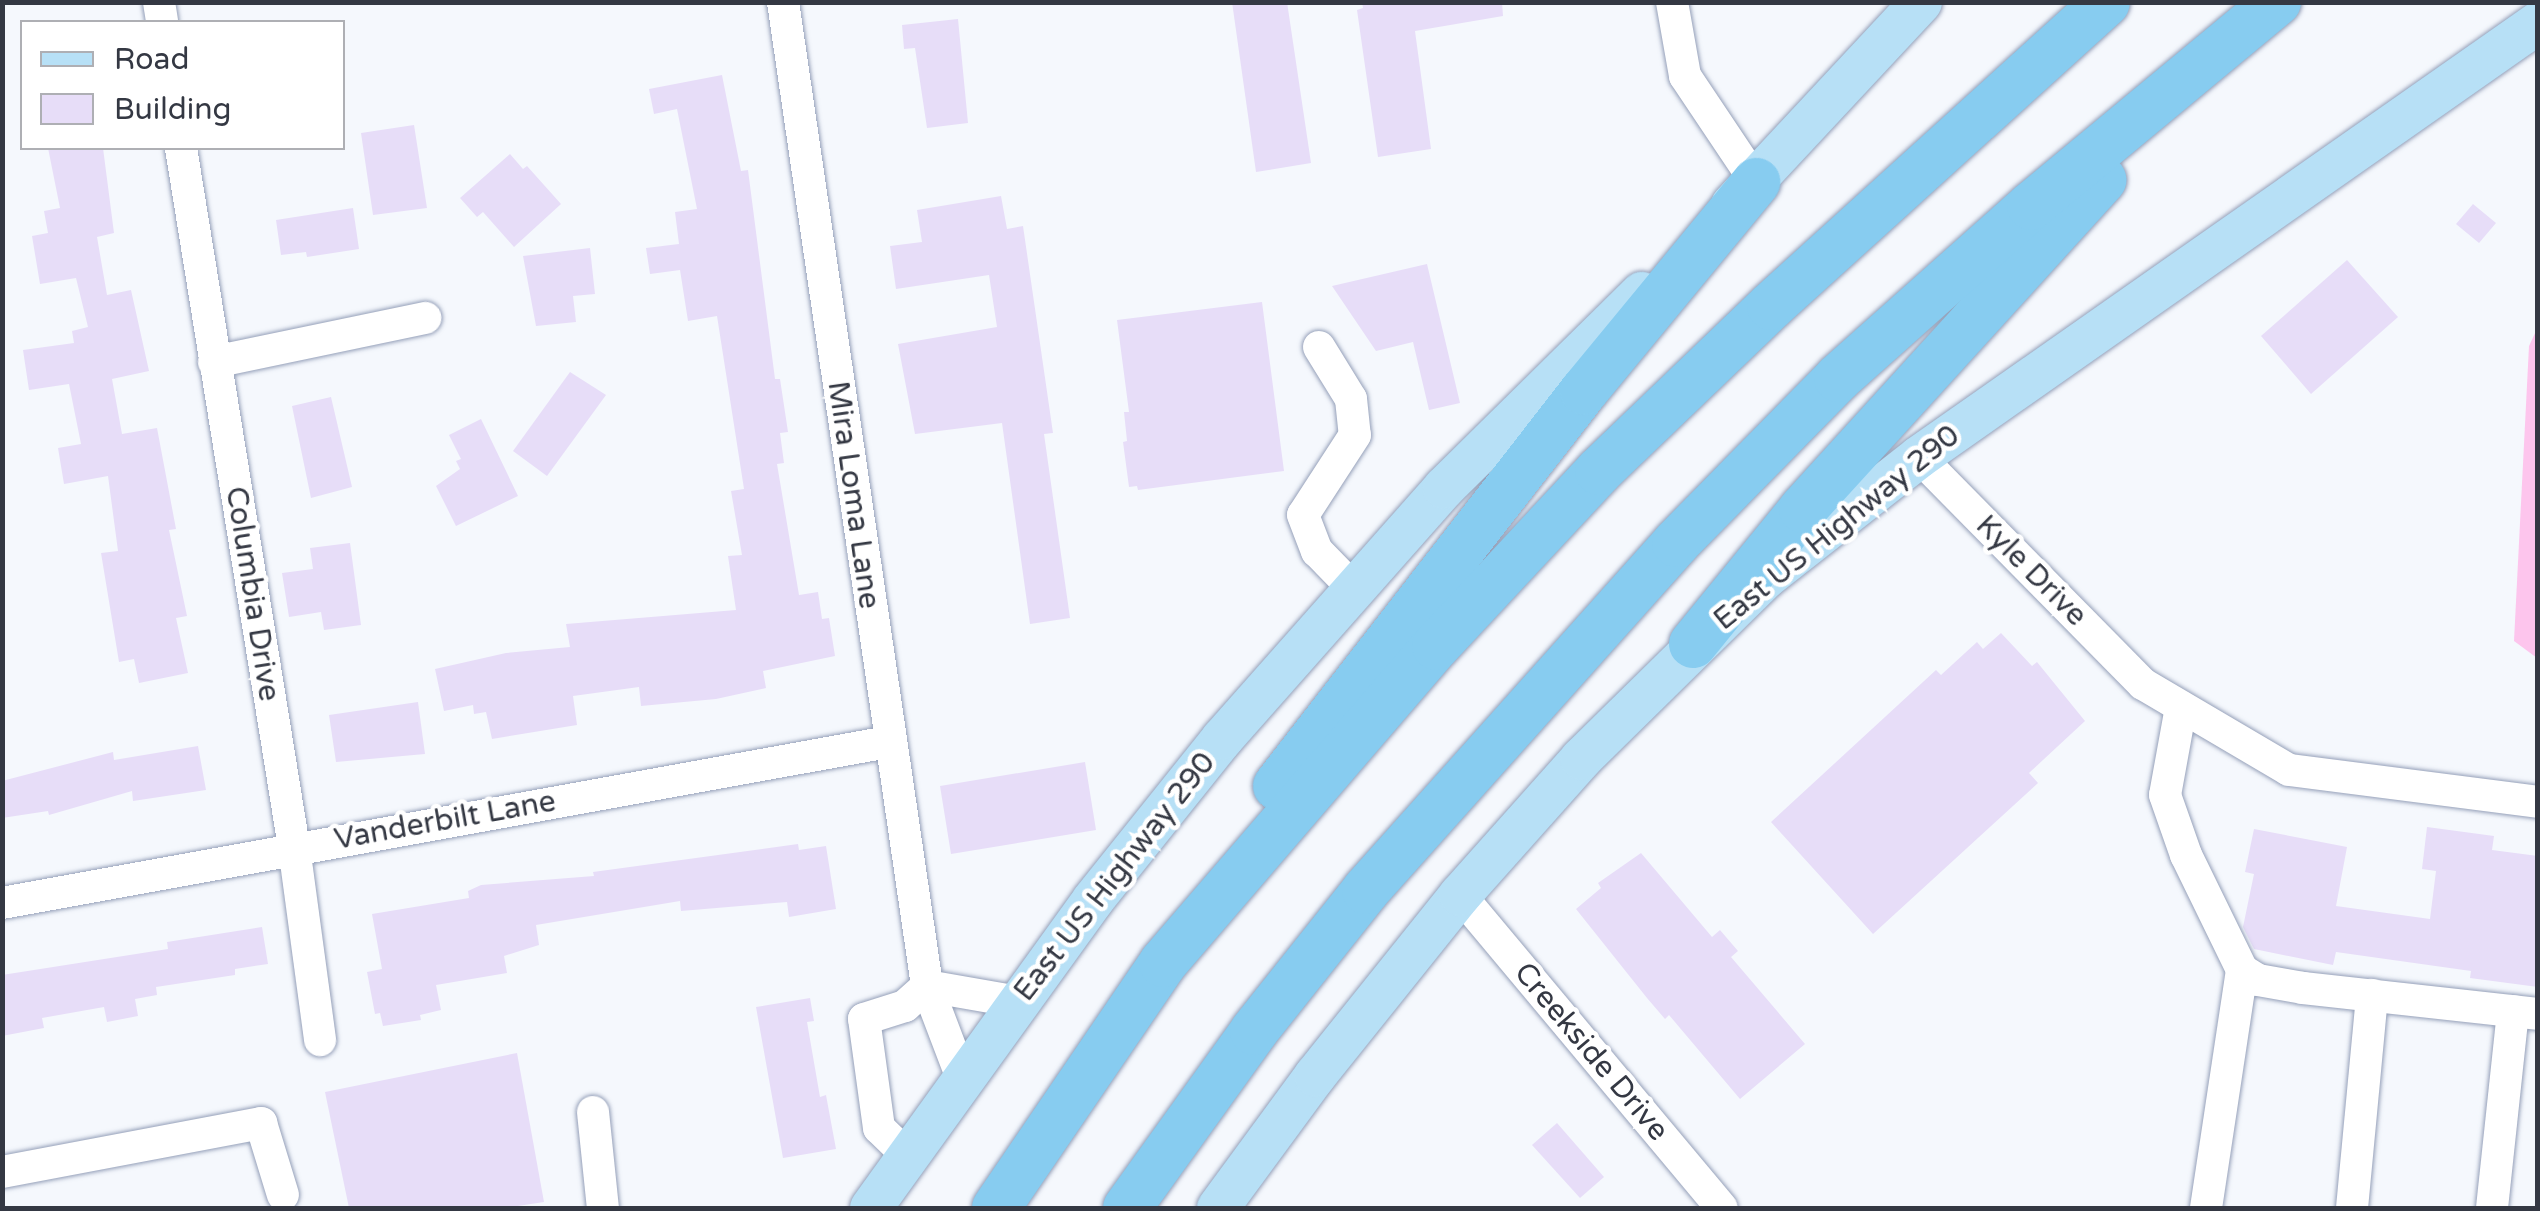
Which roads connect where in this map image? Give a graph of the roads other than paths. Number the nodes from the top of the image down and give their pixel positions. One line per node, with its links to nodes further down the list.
1 (783, 2): 17 (street, Mira Loma Lane)
2 (1672, 2): 9 (street)
3 (1921, 2): 9 (main road, East US Highway 290)
4 (2106, 2): 22 (highway)
5 (2277, 2): 7 (highway)
6 (2538, 23): 13 (main road, East US Highway 290)
7 (2220, 53): 15 (highway); 37 (highway)
8 (181, 150): 12 (street, Columbia Drive)
9 (1756, 182): 14 (main road, East US Highway 290); 22 (highway)
10 (426, 318): 12 (street)
11 (1319, 347): 14 (street)
12 (214, 362): 19 (street, Columbia Drive)
13 (1920, 457): 15 (main road, East US Highway 290); 16 (street, Kyle Drive)
14 (1353, 588): 26 (main road, East US Highway 290)
15 (1693, 644): 20 (main road, East US Highway 290)
16 (2181, 706): 18 (street, Kyle Drive); 23 (street)
17 (888, 742): 19 (street, Vanderbilt Lane); 24 (street, Mira Loma Lane)
18 (2538, 802)
19 (294, 847): 21 (street, Vanderbilt Lane); 28 (street, Columbia Drive)
20 (1460, 896): 38 (main road, East US Highway 290); 39 (street, Creekside Drive)
21 (2, 903)
22 (1163, 964): 36 (highway)
23 (2242, 970): 25 (street); 40 (street)
24 (927, 986): 26 (street); 29 (street, Mira Loma Lane); 31 (street)
25 (2372, 996): 27 (street); 41 (street)
26 (1018, 1002): 29 (main road, East US Highway 290)
27 (2525, 1013): 42 (street)
28 (320, 1040)
29 (962, 1078): 31 (main road, East US Highway 290)
30 (594, 1112): 34 (street)
31 (908, 1156): 35 (main road, East US Highway 290)
32 (2, 1172): 33 (street)
33 (283, 1195)
34 (603, 1208)
35 (872, 1208)
36 (996, 1208)
37 (1127, 1208)
38 (1218, 1208)
39 (1722, 1208)
40 (2206, 1208)
41 (2352, 1208)
42 (2492, 1208)

